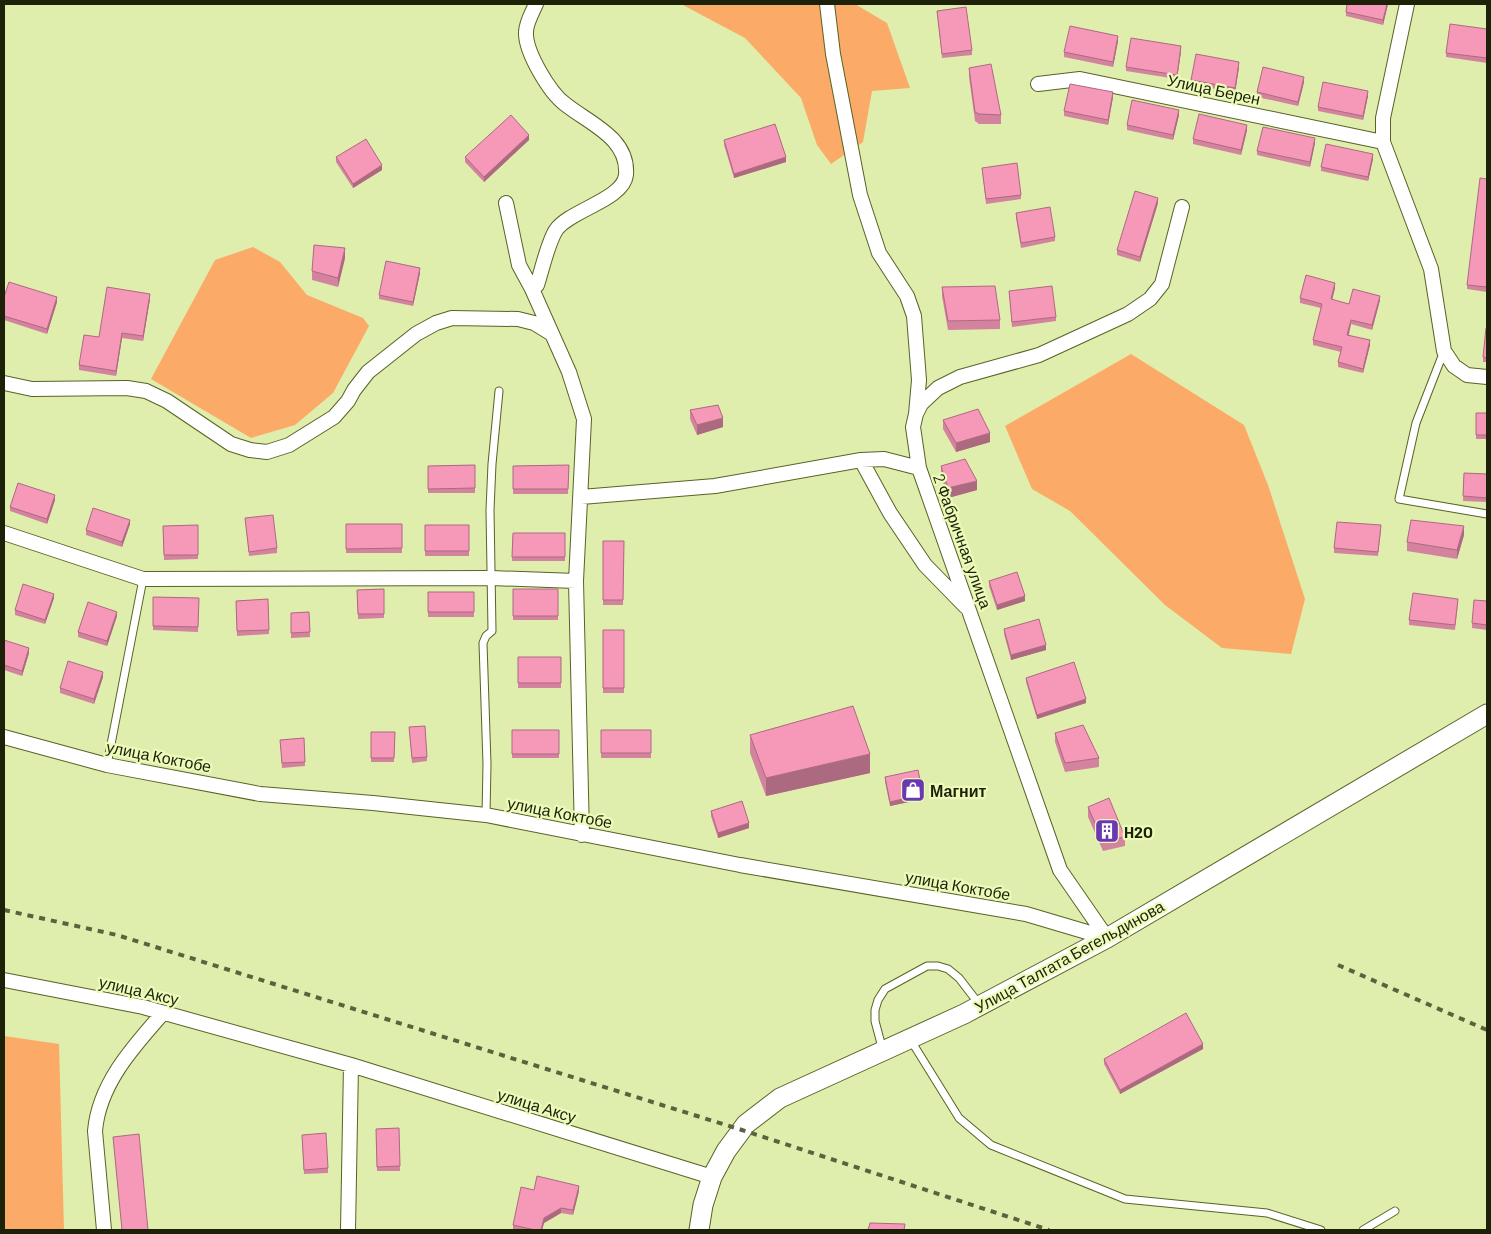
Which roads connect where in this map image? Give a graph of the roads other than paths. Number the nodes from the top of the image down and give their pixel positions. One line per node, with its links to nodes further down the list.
1 (536, 4): 8 (street)
2 (827, 4): 14 (street)
3 (1408, 4): 5 (street)
4 (1038, 84): 5 (street, Улица Берен)
5 (1383, 142): 10 (street)
6 (506, 204): 8 (street)
7 (1182, 207): 14 (street)
8 (532, 290): 9 (street)
9 (552, 334): 12 (street); 17 (street)
10 (1444, 351): 11 (street); 18 (lane)
11 (1487, 377)
12 (4, 383)
13 (499, 391): 20 (lane)
14 (916, 414): 16 (street)
15 (861, 460): 16 (street, 2 Фабричная улица); 17 (street, 2 Фабричная улица); 23 (street)
16 (919, 468): 23 (street, 2 Фабричная улица)
17 (581, 497): 22 (street)
18 (1487, 514)
19 (4, 533): 21 (street)
20 (491, 578): 21 (street); 22 (street); 27 (lane)
21 (142, 579): 26 (lane)
22 (576, 581): 28 (street)
23 (970, 611): 29 (street, 2 Фабричная улица)
24 (1487, 714): 29 (street, Улица Талгата Бегельдинова)
25 (4, 738): 26 (street, улица Коктобе)
26 (108, 765): 27 (street, улица Коктобе)
27 (486, 816): 28 (street, улица Коктобе)
28 (582, 835): 29 (street, улица Коктобе)
29 (1107, 938): 31 (street, Улица Талгата Бегельдинова)
30 (4, 980): 32 (street, улица Аксу)
31 (980, 1005): 33 (street, Улица Талгата Бегельдинова); 34 (lane)
32 (163, 1013): 35 (street, улица Аксу); 38 (street)
33 (910, 1039): 34 (street, Улица Талгата Бегельдинова); 41 (lane)
34 (883, 1051): 36 (street, Улица Талгата Бегельдинова)
35 (351, 1066): 36 (street, улица Аксу); 39 (street)
36 (712, 1178): 40 (street, Улица Талгата Бегельдинова)
37 (1395, 1211): 42 (lane)
38 (104, 1230)
39 (348, 1230)
40 (699, 1230)
41 (1321, 1230)
42 (1363, 1230)

